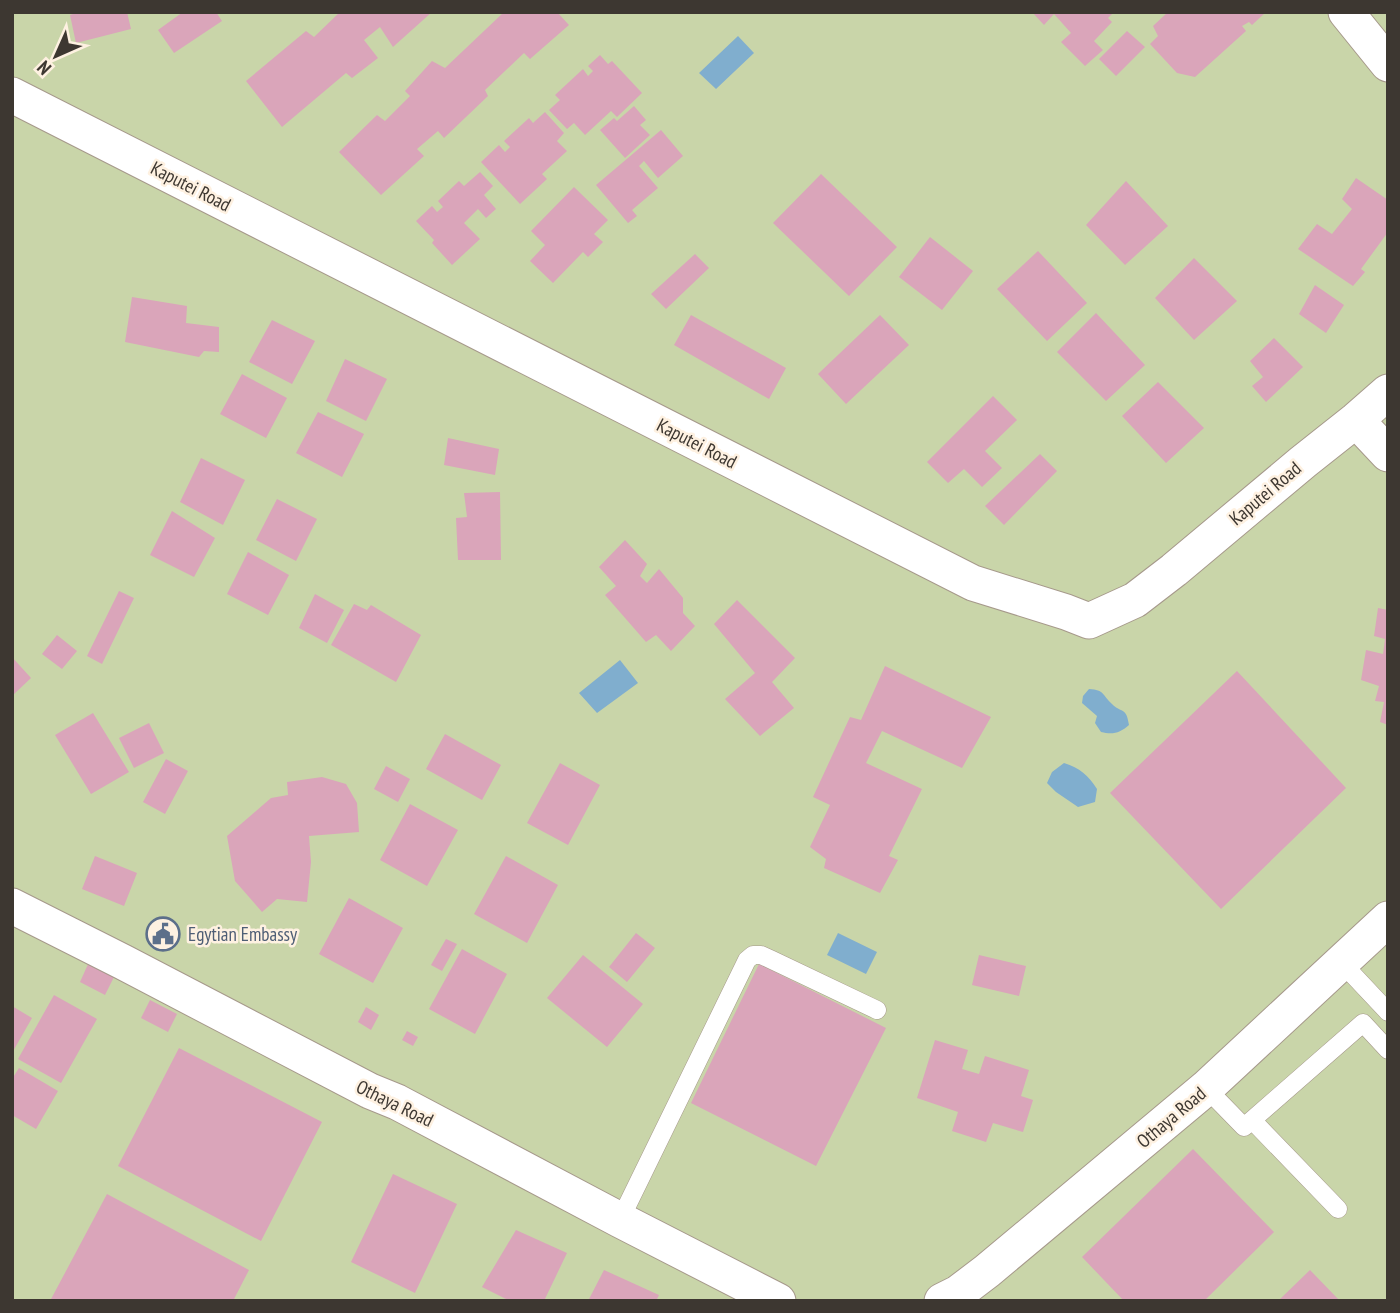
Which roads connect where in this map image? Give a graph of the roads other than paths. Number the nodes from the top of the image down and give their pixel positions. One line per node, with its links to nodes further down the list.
1 (1346, 12): 2 (street)
2 (1388, 64)
3 (12, 95): 5 (street, Kaputei Road)
4 (1388, 392): 5 (street, Kaputei Road)
5 (1356, 420): 6 (street)
6 (1388, 454)
7 (12, 906): 16 (street, Othaya Road)
8 (1388, 919): 9 (street, Othaya Road)
9 (1341, 962): 11 (lane); 13 (street, Othaya Road)
10 (877, 1010): 16 (lane)
11 (1388, 1012)
12 (1388, 1050): 14 (lane)
13 (1206, 1088): 14 (lane); 18 (street, Othaya Road)
14 (1252, 1120): 15 (lane)
15 (1338, 1209)
16 (620, 1220): 17 (street, Othaya Road)
17 (778, 1301)
18 (942, 1301)

